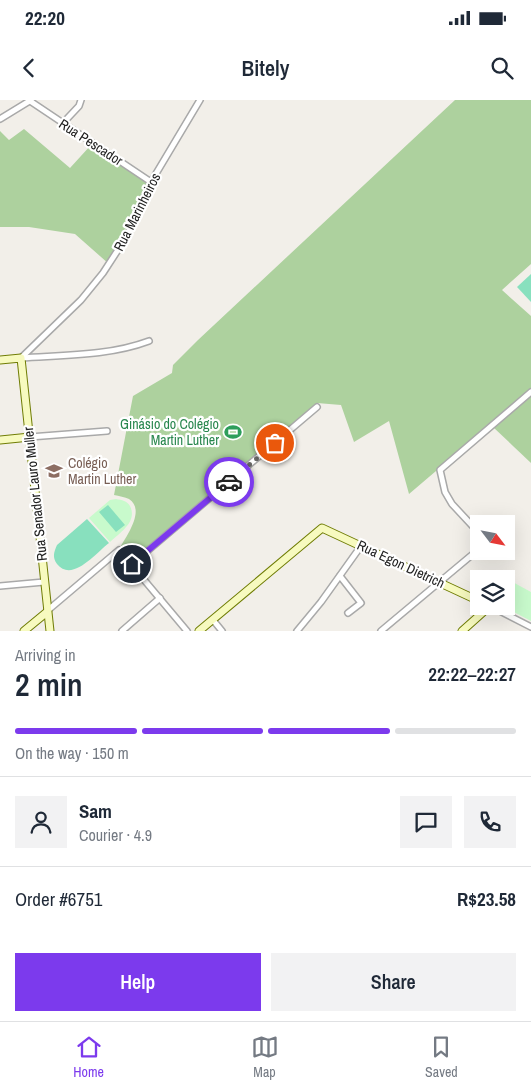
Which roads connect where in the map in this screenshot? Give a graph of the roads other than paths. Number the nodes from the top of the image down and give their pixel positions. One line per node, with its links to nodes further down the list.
1 (81, 100): 5 (street)
2 (200, 100): 6 (street, Rua Marinheiros)
3 (27, 101): 4 (street); 5 (street, Rua Pescador)
4 (0, 119)
5 (63, 123): 6 (street, Rua Pescador)
6 (151, 182): 8 (street, Rua Marinheiros)
7 (149, 341): 8 (street)
8 (21, 358): 9 (street); 13 (street, Rua Senador Lauro Muller)
9 (0, 360)
10 (531, 392): 15 (street)
11 (317, 407): 18 (street)
12 (107, 431): 13 (street)
13 (30, 437): 14 (street); 20 (street, Rua Senador Lauro Muller)
14 (0, 440)
15 (470, 523)
16 (361, 546): 19 (street); 21 (street, Rua Egon Dietrich); 29 (street, Rua Egon Dietrich)
17 (470, 556): 21 (street)
18 (132, 564): 24 (street); 25 (street)
19 (340, 576): 26 (street); 37 (street)
20 (44, 582): 22 (street); 25 (street, Rua Senador Lauro Muller)
21 (439, 582): 23 (street, Rua Egon Dietrich); 38 (street)
22 (0, 586)
23 (470, 597)
24 (160, 598): 33 (street); 34 (street)
25 (47, 612): 31 (street); 32 (street, Rua Senador Lauro Muller)
26 (348, 613)
27 (480, 615): 39 (street)
28 (508, 615): 30 (street)
29 (213, 620): 35 (street); 36 (street)
30 (531, 627)
31 (24, 631)
32 (50, 631)
33 (122, 631)
34 (188, 631)
35 (199, 631)
36 (222, 631)
37 (297, 631)
38 (381, 631)
39 (462, 631)

